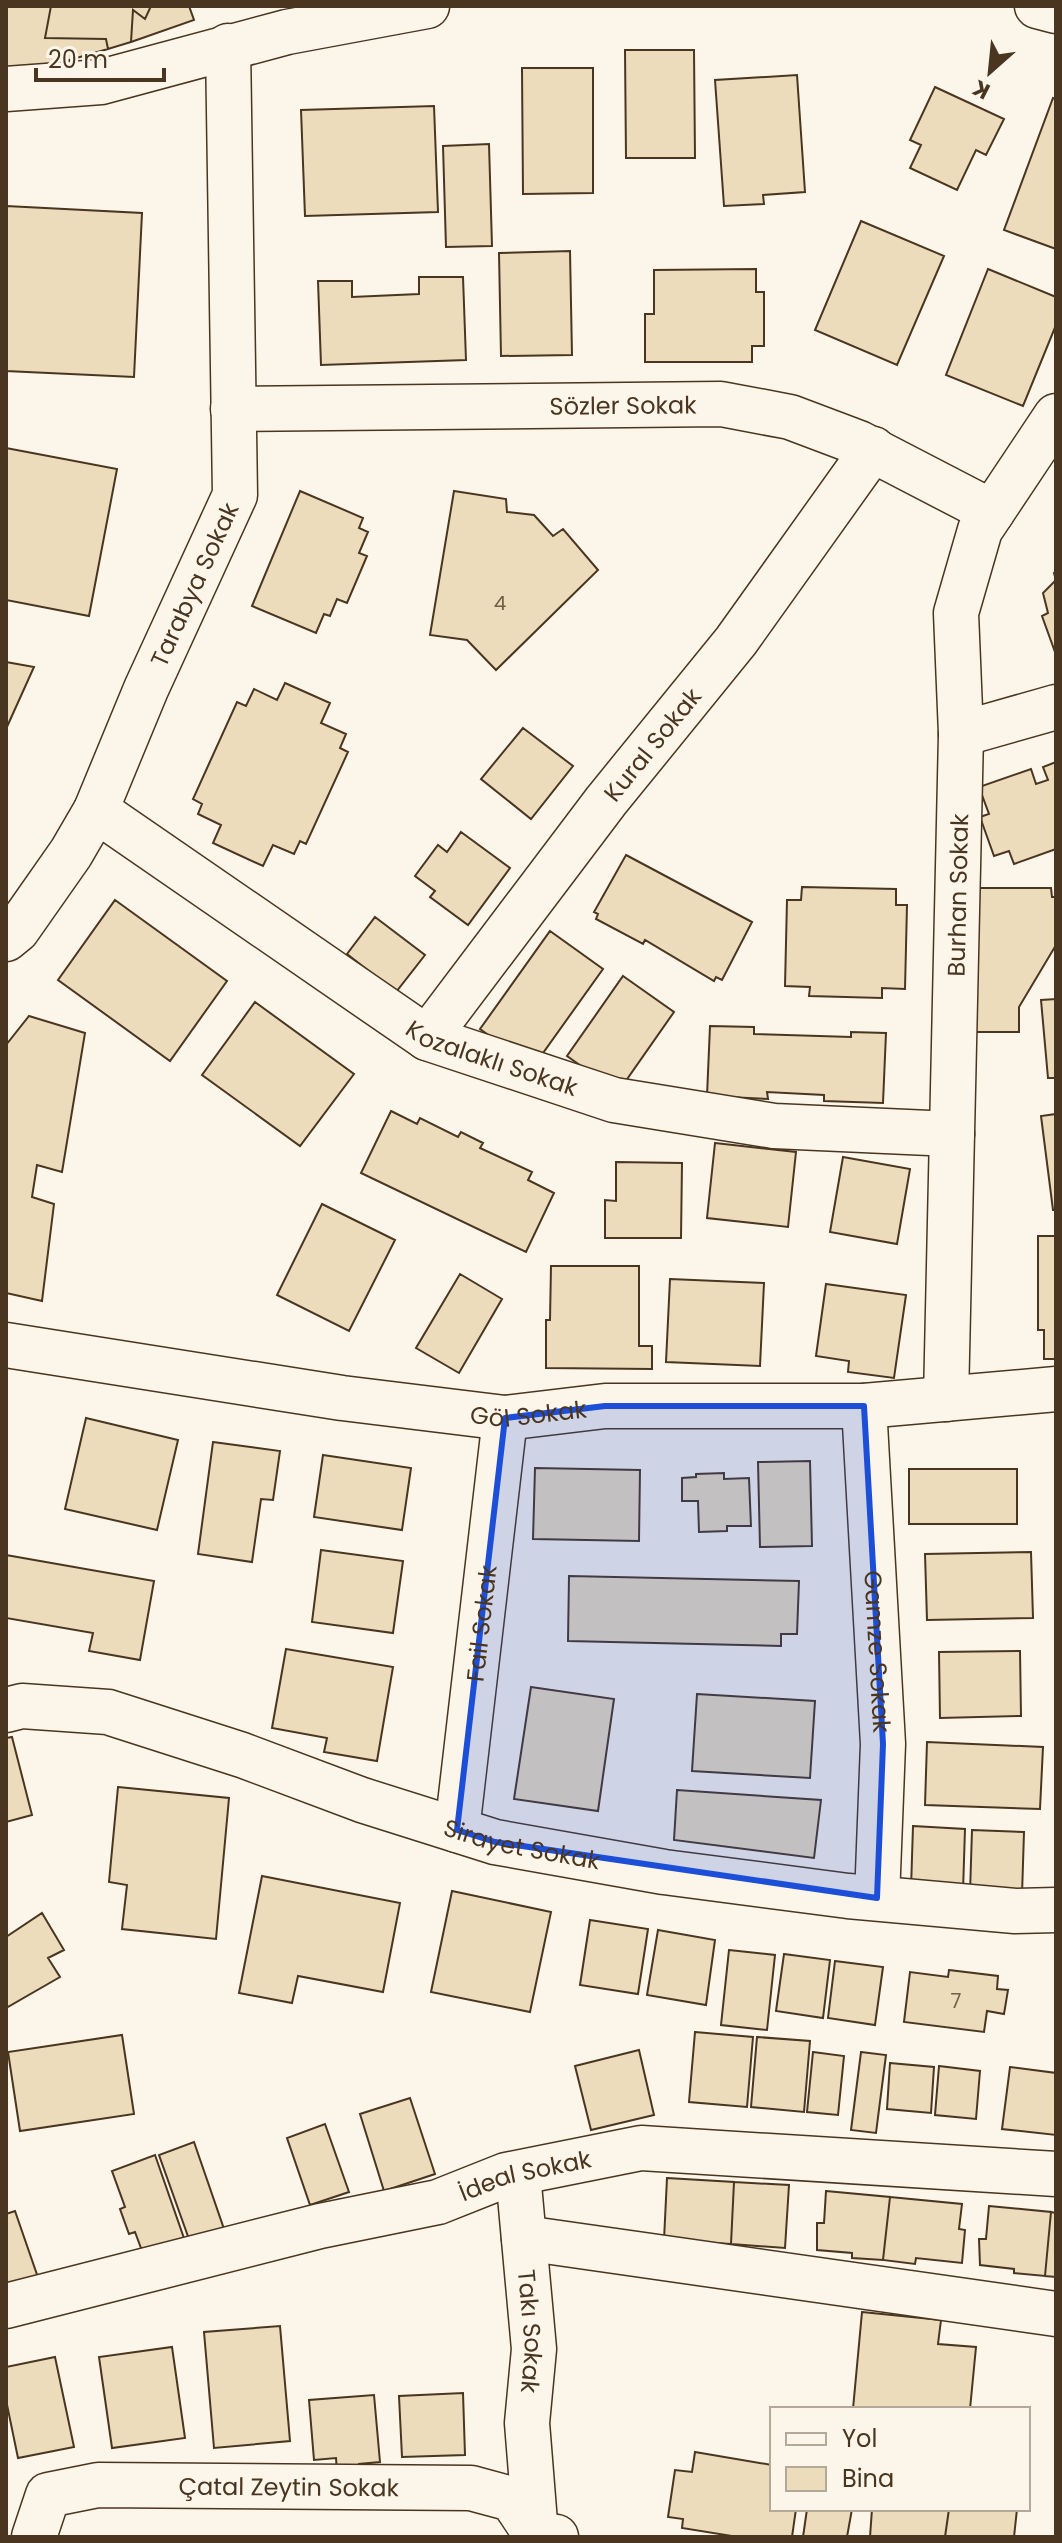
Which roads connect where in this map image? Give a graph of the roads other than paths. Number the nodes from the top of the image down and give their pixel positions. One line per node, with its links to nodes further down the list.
1 (427, 6): 4 (street)
2 (1037, 6): 3 (street)
3 (1056, 11)
4 (228, 46): 5 (street); 6 (street, Tarabya Sokak)
5 (6, 89)
6 (233, 409): 8 (street, Sözler Sokak); 12 (street, Tarabya Sokak)
7 (1056, 416): 9 (street, Burhan Sokak)
8 (873, 449): 9 (street, Sözler Sokak); 14 (street, Kural Sokak)
9 (992, 512): 11 (street, Burhan Sokak)
10 (1056, 707): 11 (street)
11 (961, 734): 15 (street, Burhan Sokak)
12 (96, 810): 13 (street, Tarabya Sokak); 14 (street, Kozalaklı Sokak)
13 (6, 939)
14 (427, 1038): 15 (street, Kozalaklı Sokak)
15 (952, 1134): 18 (street, Burhan Sokak)
16 (6, 1345): 20 (street, Göl Sokak)
17 (1056, 1389): 18 (street, Göl Sokak)
18 (946, 1399): 19 (street, Göl Sokak)
19 (864, 1406): 20 (street, Göl Sokak); 23 (street, Gamze Sokak)
20 (505, 1418): 22 (street, Fail Sokak)
21 (6, 1710): 22 (street, Sirayet Sokak)
22 (457, 1830): 23 (street, Sirayet Sokak)
23 (877, 1898): 24 (street, Sirayet Sokak)
24 (1056, 1910)
25 (518, 2174): 26 (street, İdeal Sokak); 27 (street, Takı Sokak); 28 (street, İdeal Sokak)
26 (1056, 2174)
27 (524, 2238): 29 (street); 30 (street, Takı Sokak)
28 (6, 2306)
29 (1056, 2314)
30 (543, 2536): 31 (street, Çatal Zeytin Sokak)
31 (34, 2537)

